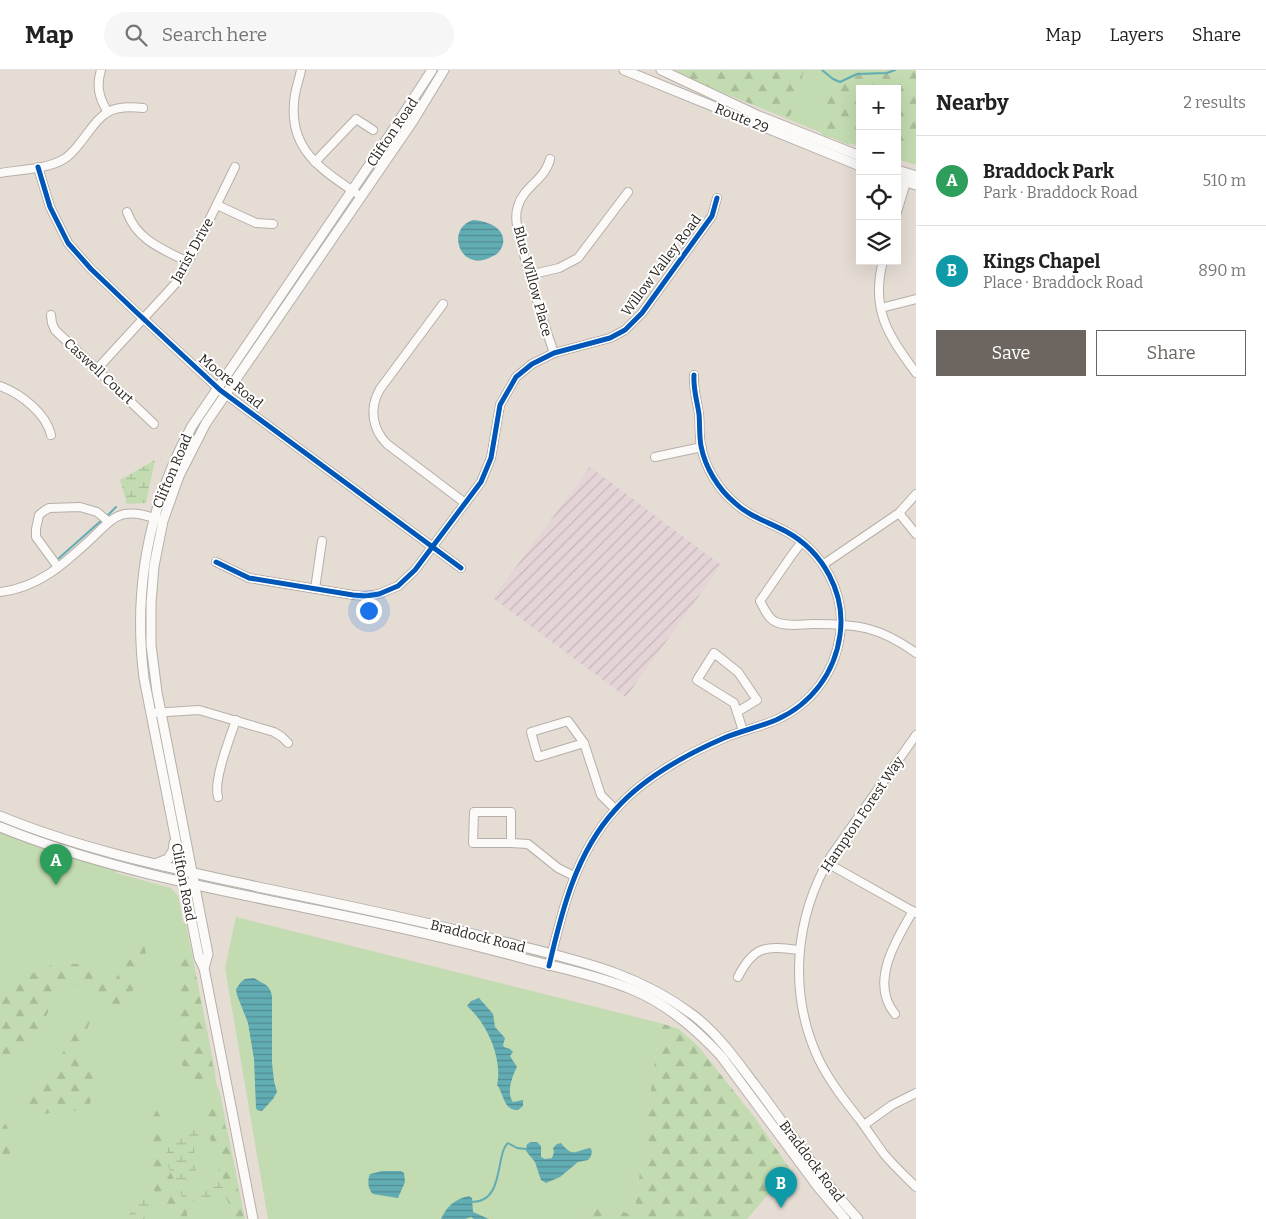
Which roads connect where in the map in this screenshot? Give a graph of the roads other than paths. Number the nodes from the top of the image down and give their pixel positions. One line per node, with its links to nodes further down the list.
1 (101, 70): 8 (street)
2 (301, 70): 12 (street)
3 (432, 70): 21 (main road, Clifton Road)
4 (444, 70): 23 (main road, Clifton Road)
5 (624, 70): 13 (main road, Route 29)
6 (661, 70): 10 (main road, Route 29)
7 (143, 108): 8 (street)
8 (107, 111): 14 (street)
9 (374, 130): 12 (street)
10 (856, 154)
11 (550, 159): 30 (street, Blue Willow Place)
12 (315, 162): 21 (street)
13 (856, 164)
14 (38, 166): 17 (street); 35 (street, Moore Road)
15 (235, 167): 25 (street, Jarist Drive)
16 (901, 171): 18 (main road)
17 (0, 173)
18 (916, 176)
19 (902, 181): 20 (main road)
20 (916, 185)
21 (352, 190): 23 (street); 41 (main road, Clifton Road)
22 (628, 192): 30 (street)
23 (361, 196): 42 (main road, Clifton Road)
24 (717, 198): 36 (street, Willow Valley Road)
25 (217, 205): 27 (street); 28 (street, Jarist Drive)
26 (127, 212): 28 (street)
27 (273, 224)
28 (188, 262): 35 (street, Jarist Drive)
29 (882, 265): 33 (street)
30 (529, 275): 36 (street, Blue Willow Place)
31 (916, 299): 33 (street)
32 (443, 304): 48 (street)
33 (881, 308): 38 (street)
34 (51, 315): 37 (street, Caswell Court)
35 (144, 319): 37 (street, Jarist Drive); 41 (street, Moore Road)
36 (554, 353): 48 (street, Willow Valley Road)
37 (97, 369): 43 (street, Caswell Court)
38 (916, 373)
39 (694, 375): 45 (street)
40 (0, 386): 44 (street)
41 (217, 387): 42 (street, Moore Road); 50 (main road, Clifton Road)
42 (225, 394): 51 (main road, Clifton Road); 56 (street, Moore Road)
43 (154, 424)
44 (51, 435)
45 (702, 448): 46 (street); 55 (street)
46 (654, 457)
47 (916, 494): 49 (street)
48 (465, 503): 56 (street, Willow Valley Road)
49 (899, 513): 53 (street); 58 (street)
50 (153, 518): 51 (street); 52 (street); 67 (main road, Clifton Road)
51 (163, 521): 65 (main road, Clifton Road)
52 (109, 522): 59 (street); 59 (street)
53 (916, 534)
54 (322, 541): 61 (street)
55 (802, 542): 58 (street); 63 (street)
56 (433, 547): 60 (street, Moore Road); 61 (street, Willow Valley Road)
57 (216, 562): 61 (street, Willow Valley Road)
58 (824, 564): 63 (street)
59 (58, 567): 62 (street)
60 (461, 568)
61 (315, 589)
62 (0, 592)
63 (841, 624): 64 (street); 69 (street)
64 (916, 653)
65 (161, 712): 67 (street); 68 (street); 82 (main road, Clifton Road)
66 (737, 712): 66 (street); 69 (street)
67 (150, 713): 77 (main road, Clifton Road)
68 (236, 720): 71 (street); 73 (street)
69 (743, 731): 74 (street)
70 (916, 735): 79 (street, Hampton Forest Way)
71 (288, 743)
72 (584, 743): 72 (street); 74 (street)
73 (218, 797)
74 (615, 809): 83 (street)
75 (0, 816): 80 (main road, Braddock Road)
76 (0, 827): 84 (main road, Braddock Road)
77 (174, 832): 80 (main road); 81 (main road, Clifton Road)
78 (511, 843): 78 (street); 83 (street)
79 (827, 863): 86 (street); 87 (street, Hampton Forest Way)
80 (154, 864): 81 (main road, Braddock Road)
81 (182, 871): 82 (main road, Braddock Road); 84 (main road, Clifton Road)
82 (193, 873): 85 (main road, Clifton Road); 88 (main road, Braddock Road)
83 (574, 876): 88 (street)
84 (184, 883): 85 (main road, Braddock Road); 90 (main road, Clifton Road)
85 (196, 885): 89 (main road, Braddock Road); 90 (main road, Clifton Road)
86 (914, 912): 92 (street)
87 (799, 950): 91 (street); 94 (street, Hampton Forest Way)
88 (551, 954): 89 (street); 98 (main road, Braddock Road)
89 (549, 966): 97 (main road, Braddock Road)
90 (204, 968): 96 (main road, Clifton Road)
91 (738, 977)
92 (895, 1014)
93 (916, 1093): 94 (street)
94 (864, 1125): 95 (street, Hampton Forest Way)
95 (916, 1187)
96 (253, 1219)
97 (845, 1219)
98 (858, 1219)

